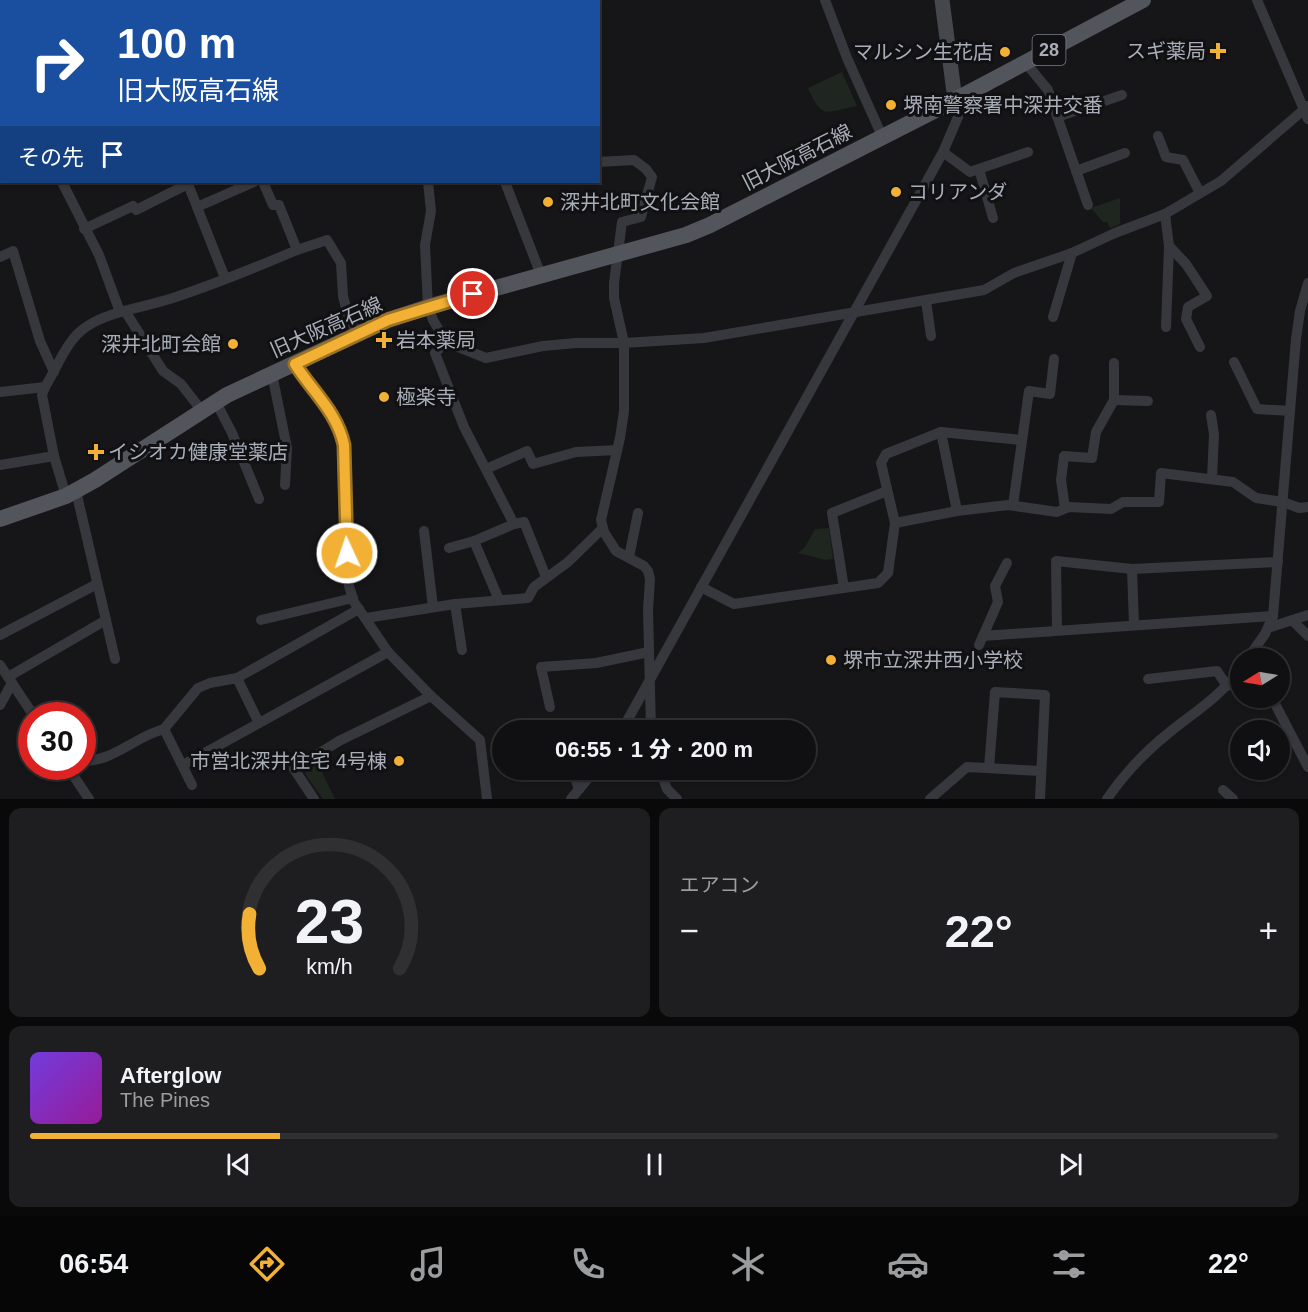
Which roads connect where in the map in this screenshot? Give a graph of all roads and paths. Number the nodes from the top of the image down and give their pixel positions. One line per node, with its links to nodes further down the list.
1 (825, 0): 11 (street)
2 (942, 0): 7 (main road)
3 (1143, 0): 5 (main road, 旧大阪高石線 / 28)
4 (1257, 0): 8 (street)
5 (1025, 62): 7 (main road, 旧大阪高石線 / 28); 9 (street)
6 (1122, 95): 9 (street)
7 (955, 100): 11 (main road, 旧大阪高石線 / 28); 12 (street)
8 (1307, 112): 23 (street)
9 (1057, 117): 17 (street)
10 (1158, 135): 23 (street)
11 (882, 136): 31 (main road, 旧大阪高石線 / 28)
12 (943, 152): 16 (street); 41 (street)
13 (1028, 152): 16 (street)
14 (1125, 153): 17 (street)
15 (600, 162): 31 (street)
16 (979, 169): 27 (street)
17 (1076, 171): 24 (street)
18 (62, 183): 28 (street)
19 (252, 183): 25 (street)
20 (263, 183): 30 (street)
21 (428, 183): 38 (street)
22 (505, 183): 34 (street)
23 (1200, 193): 26 (street)
24 (1088, 205)
25 (197, 207): 28 (street); 35 (street)
26 (1165, 214): 29 (street); 32 (street)
27 (993, 218)
28 (84, 229): 40 (street)
29 (1169, 246): 43 (street); 48 (street)
30 (297, 250): 35 (street); 44 (street)
31 (619, 253): 34 (main road, 旧大阪高石線 / 28); 47 (street)
32 (1072, 253): 37 (street); 42 (street)
33 (0, 257): 53 (street)
34 (541, 275): 38 (main road, 旧大阪高石線 / 28)
35 (225, 278): 40 (street)
36 (1308, 283): 39 (street)
37 (926, 302): 41 (street); 45 (street)
38 (428, 307): 44 (main road, 旧大阪高石線 / 28); 46 (street)
39 (1304, 310): 60 (street)
40 (123, 312): 53 (street); 59 (street)
41 (853, 313): 47 (street); 92 (street)
42 (1053, 317)
43 (1166, 327)
44 (358, 334): 52 (main road, 旧大阪高石線 / 28)
45 (932, 336)
46 (446, 342): 47 (street); 67 (street)
47 (624, 343): 64 (street)
48 (1200, 347)
49 (1053, 359): 63 (street)
50 (1234, 362): 60 (street)
51 (1113, 363): 57 (street)
52 (295, 364): 54 (main road, 旧大阪高石線 / 28); 94 (street)
53 (54, 372): 55 (street)
54 (272, 374): 59 (main road, 旧大阪高石線 / 28); 69 (street)
55 (45, 387): 56 (street); 65 (street)
56 (0, 392)
57 (1114, 400): 58 (street); 76 (street)
58 (1148, 401)
59 (209, 407): 71 (main road, 旧大阪高石線 / 28); 72 (street)
60 (1290, 411): 73 (street)
61 (1211, 415): 68 (street)
62 (941, 432): 63 (street); 70 (street); 77 (street)
63 (1022, 440): 74 (street)
64 (617, 450): 67 (street); 82 (street)
65 (54, 456): 66 (street); 71 (street)
66 (0, 465)
67 (486, 469): 81 (street)
68 (1212, 479): 73 (street); 76 (street)
69 (285, 485)
70 (887, 491): 80 (street); 93 (street)
71 (71, 494): 79 (main road, 旧大阪高石線 / 28); 91 (street)
72 (259, 499)
73 (1283, 502): 75 (street); 88 (street)
74 (1013, 506): 76 (street); 77 (street)
75 (1308, 507)
76 (1065, 508)
77 (957, 511): 80 (street)
78 (638, 513): 86 (street)
79 (0, 519)
80 (895, 523): 93 (street)
81 (514, 524): 84 (street); 90 (street)
82 (603, 528): 86 (street); 90 (street)
83 (424, 531): 97 (street)
84 (474, 541): 85 (street); 95 (street)
85 (449, 548)
86 (629, 557): 112 (street)
87 (1007, 562): 106 (street)
88 (1278, 562): 89 (street); 100 (street)
89 (1132, 569): 104 (street); 106 (street)
90 (546, 578): 95 (street)
91 (98, 584): 101 (street); 107 (street)
92 (701, 587): 93 (street); 118 (street)
93 (844, 588)
94 (353, 598): 98 (street); 102 (street)
95 (499, 600): 96 (street)
96 (454, 604): 97 (street); 110 (street)
97 (433, 607): 98 (street)
98 (362, 613): 111 (street); 115 (street)
99 (1308, 615): 103 (street)
100 (1273, 616): 104 (street); 105 (street)
101 (106, 620): 113 (street); 117 (street)
102 (261, 620)
103 (1292, 620): 105 (street); 108 (street)
104 (1134, 625): 106 (street)
105 (1268, 628): 109 (street)
106 (1057, 630)
107 (0, 635)
108 (1308, 636)
109 (1256, 648)
110 (462, 650)
111 (388, 652): 121 (street); 128 (street)
112 (649, 652): 118 (street); 124 (street)
113 (115, 659)
114 (0, 665): 117 (street)
115 (237, 678): 128 (street); 129 (street)
116 (1148, 679): 120 (street)
117 (10, 680): 122 (street); 123 (street)
118 (651, 681): 126 (street); 127 (street)
119 (1230, 682): 120 (street)
120 (1227, 686): 149 (street)
121 (431, 696): 143 (street); 144 (street)
122 (25, 702)
123 (0, 705)
124 (550, 707)
125 (1277, 708): 132 (street)
126 (628, 720)
127 (651, 720)
128 (259, 723): 131 (street)
129 (164, 729): 130 (street); 131 (street)
130 (96, 759)
131 (183, 765): 139 (street)
132 (1308, 767)
133 (988, 768): 134 (street); 134 (street); 147 (street)
134 (1041, 771): 148 (street)
135 (77, 780): 142 (street)
136 (576, 780): 140 (street)
137 (587, 780): 140 (street)
138 (664, 780): 146 (street)
139 (192, 785)
140 (579, 789): 145 (street)
141 (1223, 790): 150 (street)
142 (89, 799)
143 (314, 799)
144 (487, 799)
145 (571, 799)
146 (677, 799)
147 (930, 799)
148 (1040, 799)
149 (1107, 799)
150 (1233, 799)

